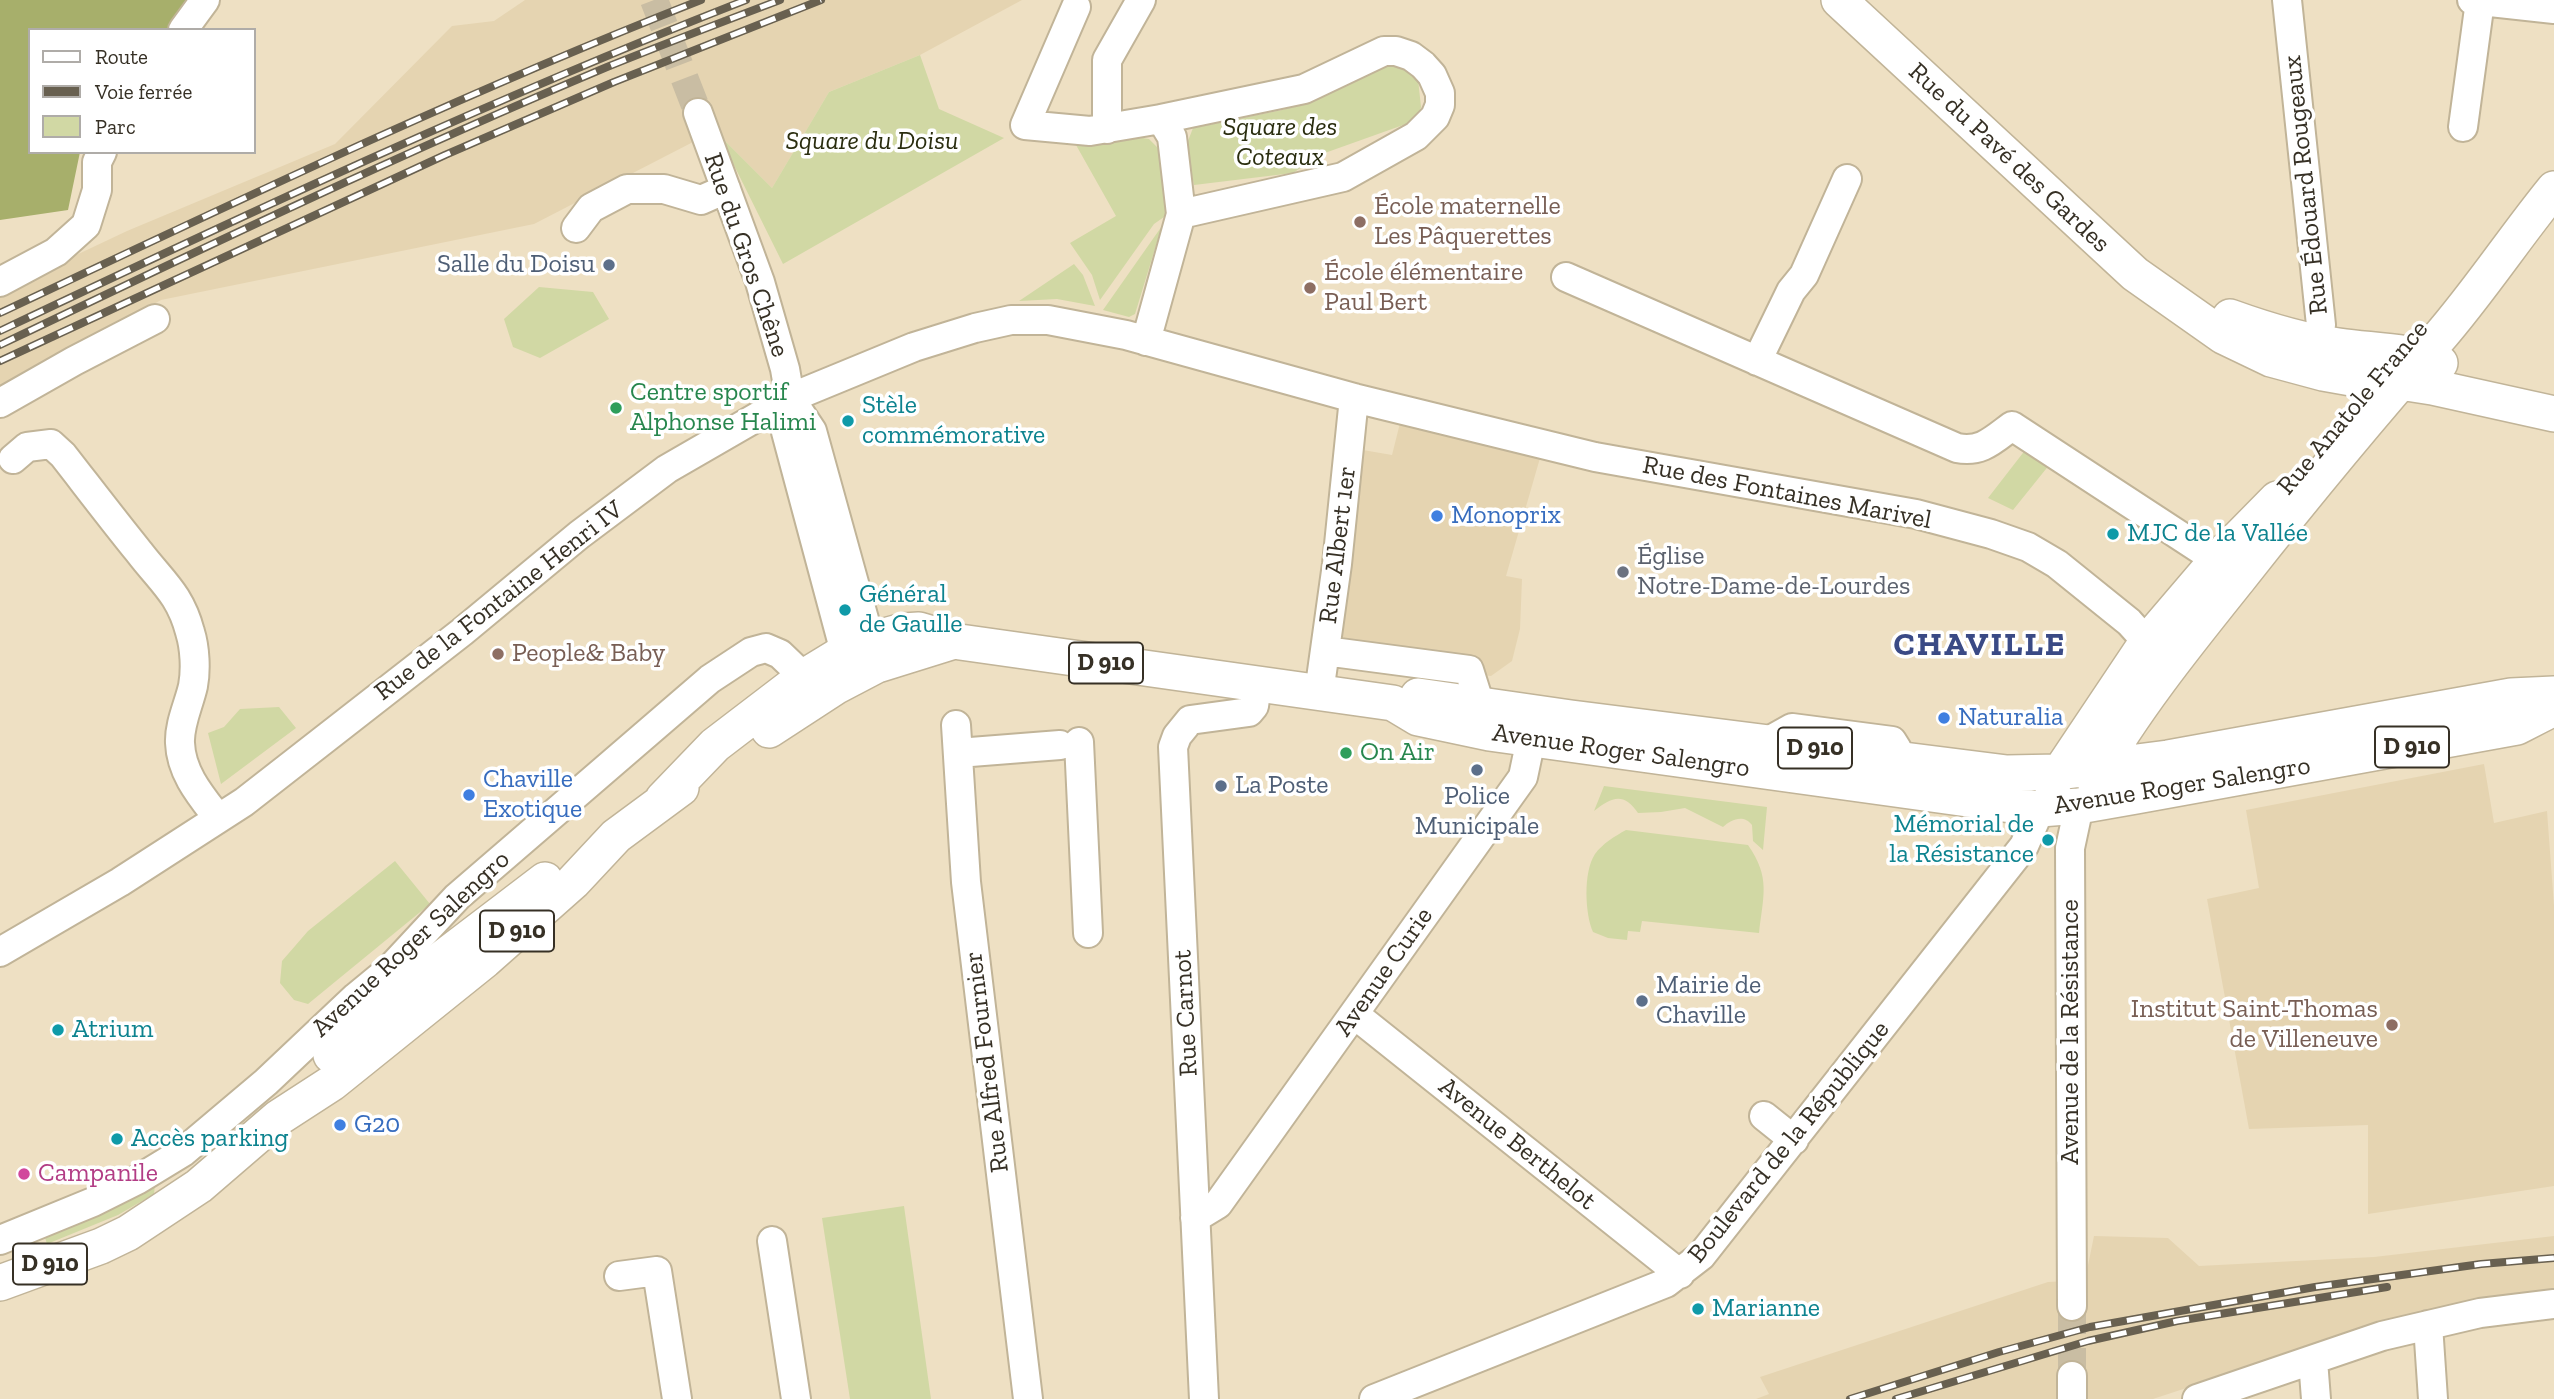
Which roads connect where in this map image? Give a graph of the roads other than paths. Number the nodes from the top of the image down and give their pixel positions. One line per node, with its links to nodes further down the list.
1 (205, 0): 8 (street)
2 (1141, 0): 12 (street)
3 (1839, 0): 23 (main road, Rue du Pavé des Gardes)
4 (2287, 0): 23 (street, Rue Édouard Rougeaux)
5 (2476, 1): 7 (street); 11 (street)
6 (1076, 7): 12 (street)
7 (2554, 9)
8 (184, 28)
9 (698, 113): 15 (street, Rue du Gros Chêne)
10 (1161, 119): 12 (street); 17 (street); 17 (street)
11 (2463, 127)
12 (1107, 129)
13 (101, 154): 20 (street)
14 (1847, 179): 24 (street)
15 (726, 189): 18 (street); 26 (street, Rue du Gros Chêne)
16 (2554, 189): 25 (main road, Rue Anatole France)
17 (1181, 214): 22 (street)
18 (576, 228)
19 (1566, 277): 24 (street)
20 (0, 282)
21 (155, 319): 28 (street)
22 (1146, 341): 26 (street, Rue de la Fontaine Henri IV); 27 (street, Rue des Fontaines Marivel)
23 (2311, 355): 25 (main road, Rue du Pavé des Gardes)
24 (1758, 361): 32 (street)
25 (2396, 367): 29 (main road, Rue du Pavé des Gardes); 30 (main road, Rue du Pavé des Gardes); 32 (main road, Rue Anatole France); 33 (main road, Rue Anatole France)
26 (790, 398): 36 (street); 52 (street, Rue de la Fontaine Henri IV)
27 (1354, 398): 34 (street, Rue des Fontaines Marivel); 35 (street, Rue Albert 1er)
28 (0, 403)
29 (2554, 403)
30 (2554, 414)
31 (13, 459): 52 (street)
32 (2217, 560): 34 (main road, Rue Anatole France)
33 (2188, 641): 34 (street); 47 (main road, Rue Anatole France)
34 (2147, 642): 48 (main road, Rue Anatole France)
35 (1325, 651): 39 (street, Rue Albert 1er); 42 (street)
36 (861, 659): 37 (main road, Avenue Roger Salengro / D 910); 38 (main road, Avenue Roger Salengro / D 910); 49 (main road, Avenue Roger Salengro / D 910)
37 (804, 677): 49 (main road, Avenue Roger Salengro / D 910); 55 (street, Avenue Roger Salengro)
38 (1257, 686): 39 (main road, Avenue Roger Salengro / D 910); 63 (street, Rue Carnot)
39 (1319, 693): 41 (main road, Avenue Roger Salengro / D 910)
40 (2554, 694): 47 (main road, Avenue Roger Salengro / D 910)
41 (1393, 703): 42 (main road, Avenue Roger Salengro / D 910); 45 (main road, Avenue Roger Salengro / D 910)
42 (1480, 705): 45 (main road, Avenue Roger Salengro / D 910)
43 (2554, 708): 50 (main road, Avenue Roger Salengro / D 910)
44 (956, 724): 46 (street, Rue Alfred Fournier)
45 (1523, 725): 48 (main road, Avenue Roger Salengro / D 910); 51 (main road, Avenue Roger Salengro / D 910); 58 (street, Avenue Curie)
46 (958, 753): 54 (street); 75 (street, Rue Alfred Fournier)
47 (2102, 765): 48 (main road, Avenue Roger Salengro / D 910); 50 (main road, Avenue de la Résistance)
48 (2059, 772): 51 (main road, Rue Anatole France)
49 (663, 799): 53 (main road, Avenue Roger Salengro / D 910)
50 (2079, 806): 51 (main road, Avenue Roger Salengro / D 910); 70 (street, Avenue de la Résistance)
51 (2040, 809): 62 (street, Boulevard de la République)
52 (218, 818): 56 (street, Rue de la Fontaine Henri IV)
53 (616, 836): 55 (main road, Avenue Roger Salengro / D 910); 57 (main road, Avenue Roger Salengro / D 910)
54 (1088, 933)
55 (440, 941): 57 (street); 59 (main road, Avenue Roger Salengro / D 910)
56 (0, 952)
57 (418, 1014): 61 (main road, Avenue Roger Salengro / D 910)
58 (1354, 1014): 63 (street, Avenue Curie); 66 (street, Avenue Berthelot)
59 (316, 1053): 61 (main road, Avenue Roger Salengro / D 910); 64 (street, Avenue Roger Salengro)
60 (1764, 1116): 62 (street)
61 (278, 1118): 68 (main road, Avenue Roger Salengro / D 910)
62 (1794, 1140): 66 (street, Boulevard de la République)
63 (1195, 1218): 76 (street, Rue Carnot)
64 (0, 1240)
65 (772, 1241): 74 (street)
66 (1680, 1274): 77 (street, Boulevard de la République)
67 (619, 1276): 73 (street)
68 (0, 1283)
69 (2554, 1304): 71 (street)
70 (2073, 1306)
71 (2428, 1325): 72 (street); 80 (street)
72 (2313, 1360): 78 (street); 79 (street)
73 (677, 1399)
74 (796, 1399)
75 (1028, 1399)
76 (1205, 1399)
77 (1374, 1399)
78 (2197, 1399)
79 (2316, 1399)
80 (2433, 1399)

